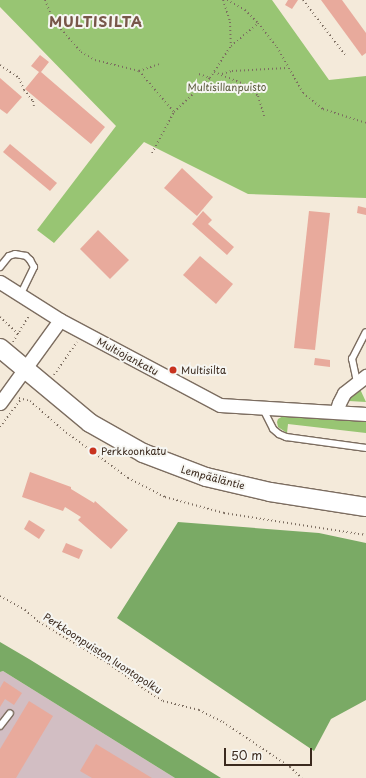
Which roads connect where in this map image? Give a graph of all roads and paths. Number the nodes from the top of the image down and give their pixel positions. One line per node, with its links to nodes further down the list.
1 (45, 0): 11 (path)
2 (223, 0): 6 (path)
3 (227, 0): 5 (path)
4 (303, 0): 7 (path)
5 (258, 23): 6 (path); 10 (path)
6 (230, 46): 12 (path)
7 (346, 56)
8 (159, 64): 11 (path)
9 (0, 65): 16 (path)
10 (288, 68): 14 (path); 19 (path)
11 (139, 71): 17 (path)
12 (214, 72): 14 (path); 15 (path)
13 (198, 74): 15 (path)
14 (221, 75): 18 (path)
15 (210, 78): 17 (path)
16 (34, 106)
17 (174, 112): 20 (path)
18 (264, 116)
19 (366, 123)
20 (152, 153)
21 (0, 267): 23 (lane)
22 (0, 282): 23 (street, Multiojankatu)
23 (20, 296): 24 (street, Multiojankatu)
24 (34, 305): 26 (street, Multiojankatu); 29 (path)
25 (0, 317): 29 (path)
26 (60, 320): 27 (street, Multiojankatu); 31 (street)
27 (84, 332): 33 (path); 36 (street, Multiojankatu)
28 (366, 332): 32 (lane)
29 (19, 334): 30 (path)
30 (2, 350): 31 (main road, Lempääläntie)
31 (24, 369): 33 (main road, Lempääläntie); 34 (street)
32 (362, 379): 37 (street)
33 (47, 388): 35 (path); 41 (main road, Lempääläntie)
34 (0, 403)
35 (35, 405): 39 (path); 42 (path)
36 (263, 408): 37 (street, Multiojankatu); 40 (lane)
37 (336, 412): 38 (street, Multiojankatu)
38 (366, 414)
39 (0, 427)
40 (366, 448)
41 (366, 507)
42 (366, 535)
43 (0, 596): 46 (path, Perkkoonpuiston luontopolku)
44 (10, 713): 45 (lane)
45 (0, 726)
46 (302, 778)

